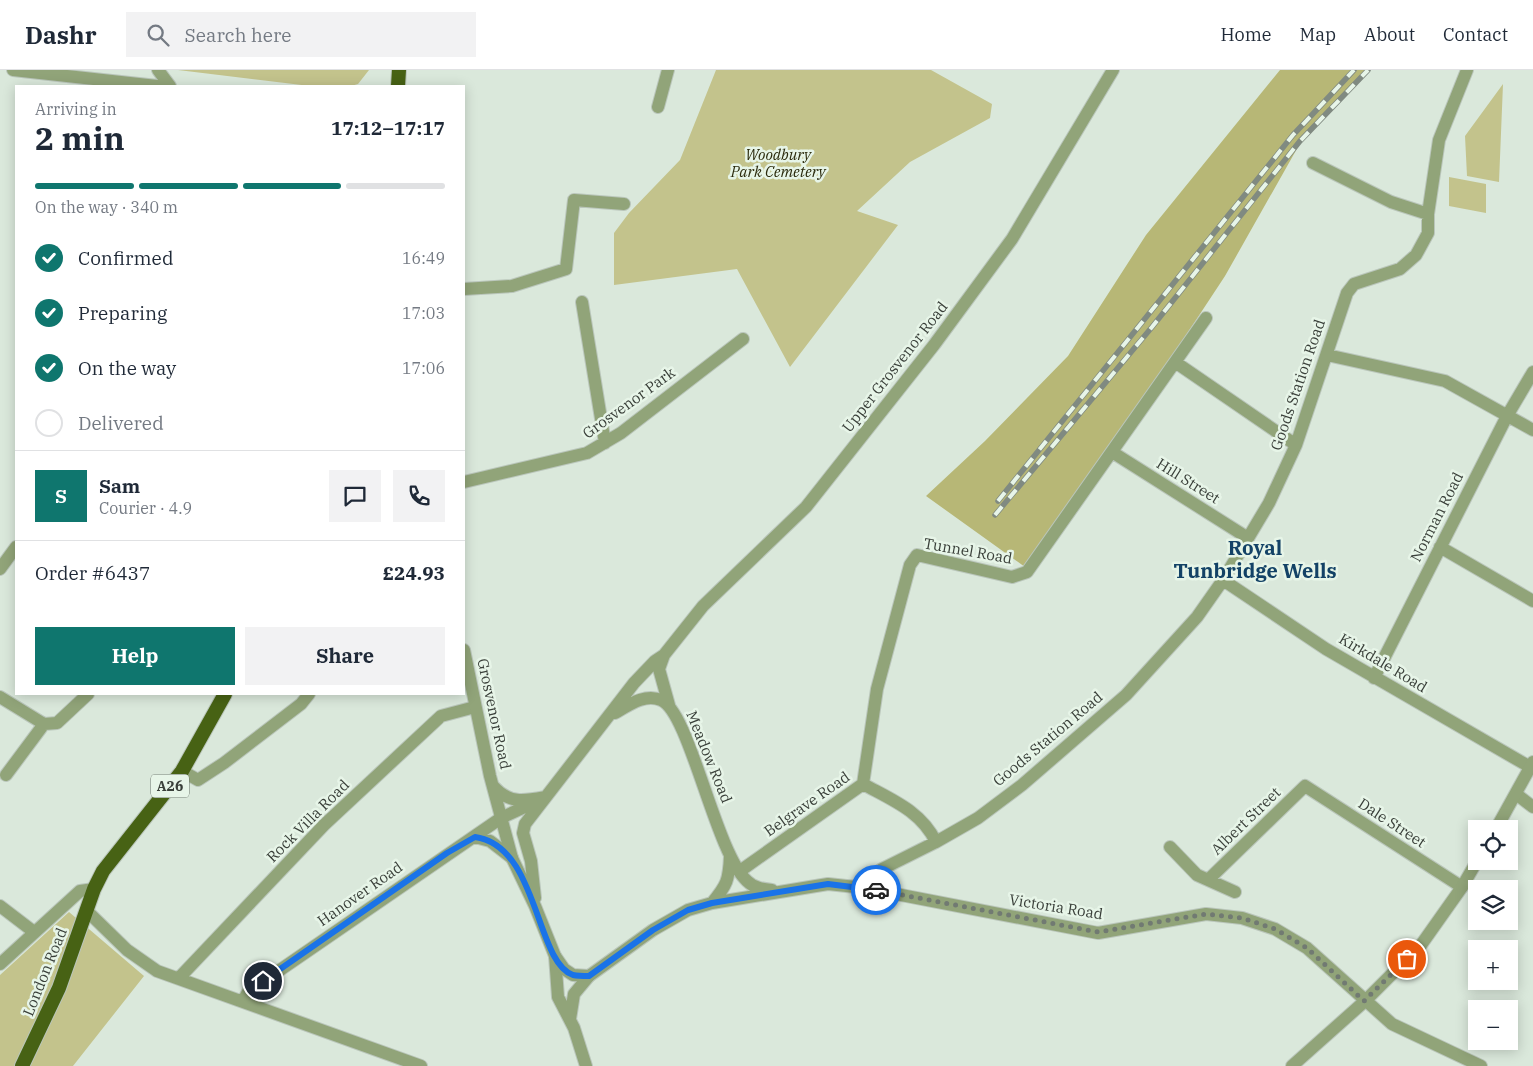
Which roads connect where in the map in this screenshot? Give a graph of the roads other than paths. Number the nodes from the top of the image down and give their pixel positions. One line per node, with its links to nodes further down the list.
1 (14, 70): 7 (street)
2 (158, 70): 8 (street)
3 (399, 70): 9 (highway)
4 (668, 70): 10 (street)
5 (1114, 70): 34 (street, Upper Grosvenor Road)
6 (1467, 70): 13 (street, Goods Station Road)
7 (149, 85)
8 (169, 85)
9 (398, 85)
10 (658, 108)
11 (1313, 163): 13 (street)
12 (624, 204): 14 (street)
13 (1428, 214): 18 (street, Goods Station Road)
14 (465, 289)
15 (582, 302): 23 (street)
16 (1206, 318): 19 (street, Tunnel Road)
17 (743, 339): 23 (street, Grosvenor Park)
18 (1327, 355): 21 (street); 24 (street, Goods Station Road)
19 (1175, 362): 24 (street); 25 (street, Tunnel Road)
20 (1533, 372): 21 (street, Norman Road)
21 (1507, 416): 22 (street); 28 (street, Norman Road)
22 (1533, 430)
23 (606, 443): 26 (street, Grosvenor Park)
24 (1296, 445): 27 (street, Goods Station Road)
25 (1112, 452): 27 (street, Hill Street); 47 (street, Tunnel Road)
26 (465, 482)
27 (1248, 538): 31 (street, Goods Station Road)
28 (1440, 547): 32 (street); 35 (street, Norman Road)
29 (15, 548): 30 (street)
30 (0, 569)
31 (1223, 580): 35 (street, Kirkdale Road); 56 (street, Goods Station Road)
32 (1533, 601)
33 (465, 655): 41 (street, Grosvenor Road)
34 (664, 655): 40 (street); 42 (street, Upper Grosvenor Road)
35 (1374, 678): 44 (street, Kirkdale Road)
36 (87, 695): 43 (street)
37 (224, 695): 45 (highway, A26)
38 (308, 695): 45 (street)
39 (0, 697): 43 (street)
40 (669, 705): 42 (street, Meadow Road); 58 (street, Meadow Road)
41 (475, 707): 48 (street, Grosvenor Road); 76 (street, Rock Villa Road)
42 (609, 717): 51 (street, Upper Grosvenor Road)
43 (44, 724): 46 (street)
44 (1532, 764): 50 (street)
45 (182, 771): 64 (highway, A26)
46 (6, 775)
47 (863, 784): 56 (street, Belgrave Road); 61 (street, Belgrave Road)
48 (492, 786): 51 (street, Grosvenor Road); 53 (street, Grosvenor Road)
49 (1305, 786): 62 (street, Albert Street); 63 (street, Dale Street)
50 (1516, 794): 52 (street); 54 (street)
51 (545, 797): 53 (street, Upper Grosvenor Road); 70 (street, Grosvenor Road)
52 (1533, 807)
53 (501, 818): 55 (street, Hanover Road); 59 (street, Grosvenor Road)
54 (1501, 820)
55 (475, 837): 59 (street, Grosvenor Road); 77 (street, Hanover Road)
56 (936, 842): 65 (street, Goods Station Road)
57 (1170, 846): 62 (street)
58 (730, 856): 61 (street, Meadow Road); 68 (street, Meadow Road)
59 (512, 858): 70 (street, Grosvenor Road)
60 (1472, 870): 63 (street)
61 (740, 871): 66 (street, Meadow Road)
62 (1209, 879): 67 (street)
63 (1462, 887): 78 (street)
64 (94, 888): 71 (highway, London Road / A26); 72 (street)
65 (864, 888): 66 (street); 78 (street, Victoria Road)
66 (778, 891): 68 (street)
67 (1235, 892)
68 (712, 903): 75 (street)
69 (0, 906): 72 (street)
70 (535, 906): 73 (street, Grosvenor Road)
71 (87, 911): 76 (street); 81 (highway, London Road / A26)
72 (34, 932): 74 (street)
73 (555, 956): 75 (street, Grosvenor Road); 79 (street, Grosvenor Road)
74 (0, 964)
75 (589, 976): 79 (street, Grosvenor Road)
76 (179, 978): 77 (street)
77 (242, 1001): 82 (street)
78 (1364, 1001): 80 (street, Victoria Road); 84 (street)
79 (570, 1019): 83 (street, Grosvenor Road)
80 (1461, 1062): 85 (street, Victoria Road)
81 (25, 1065)
82 (421, 1066)
83 (586, 1066)
84 (1292, 1066)
85 (1481, 1066)

